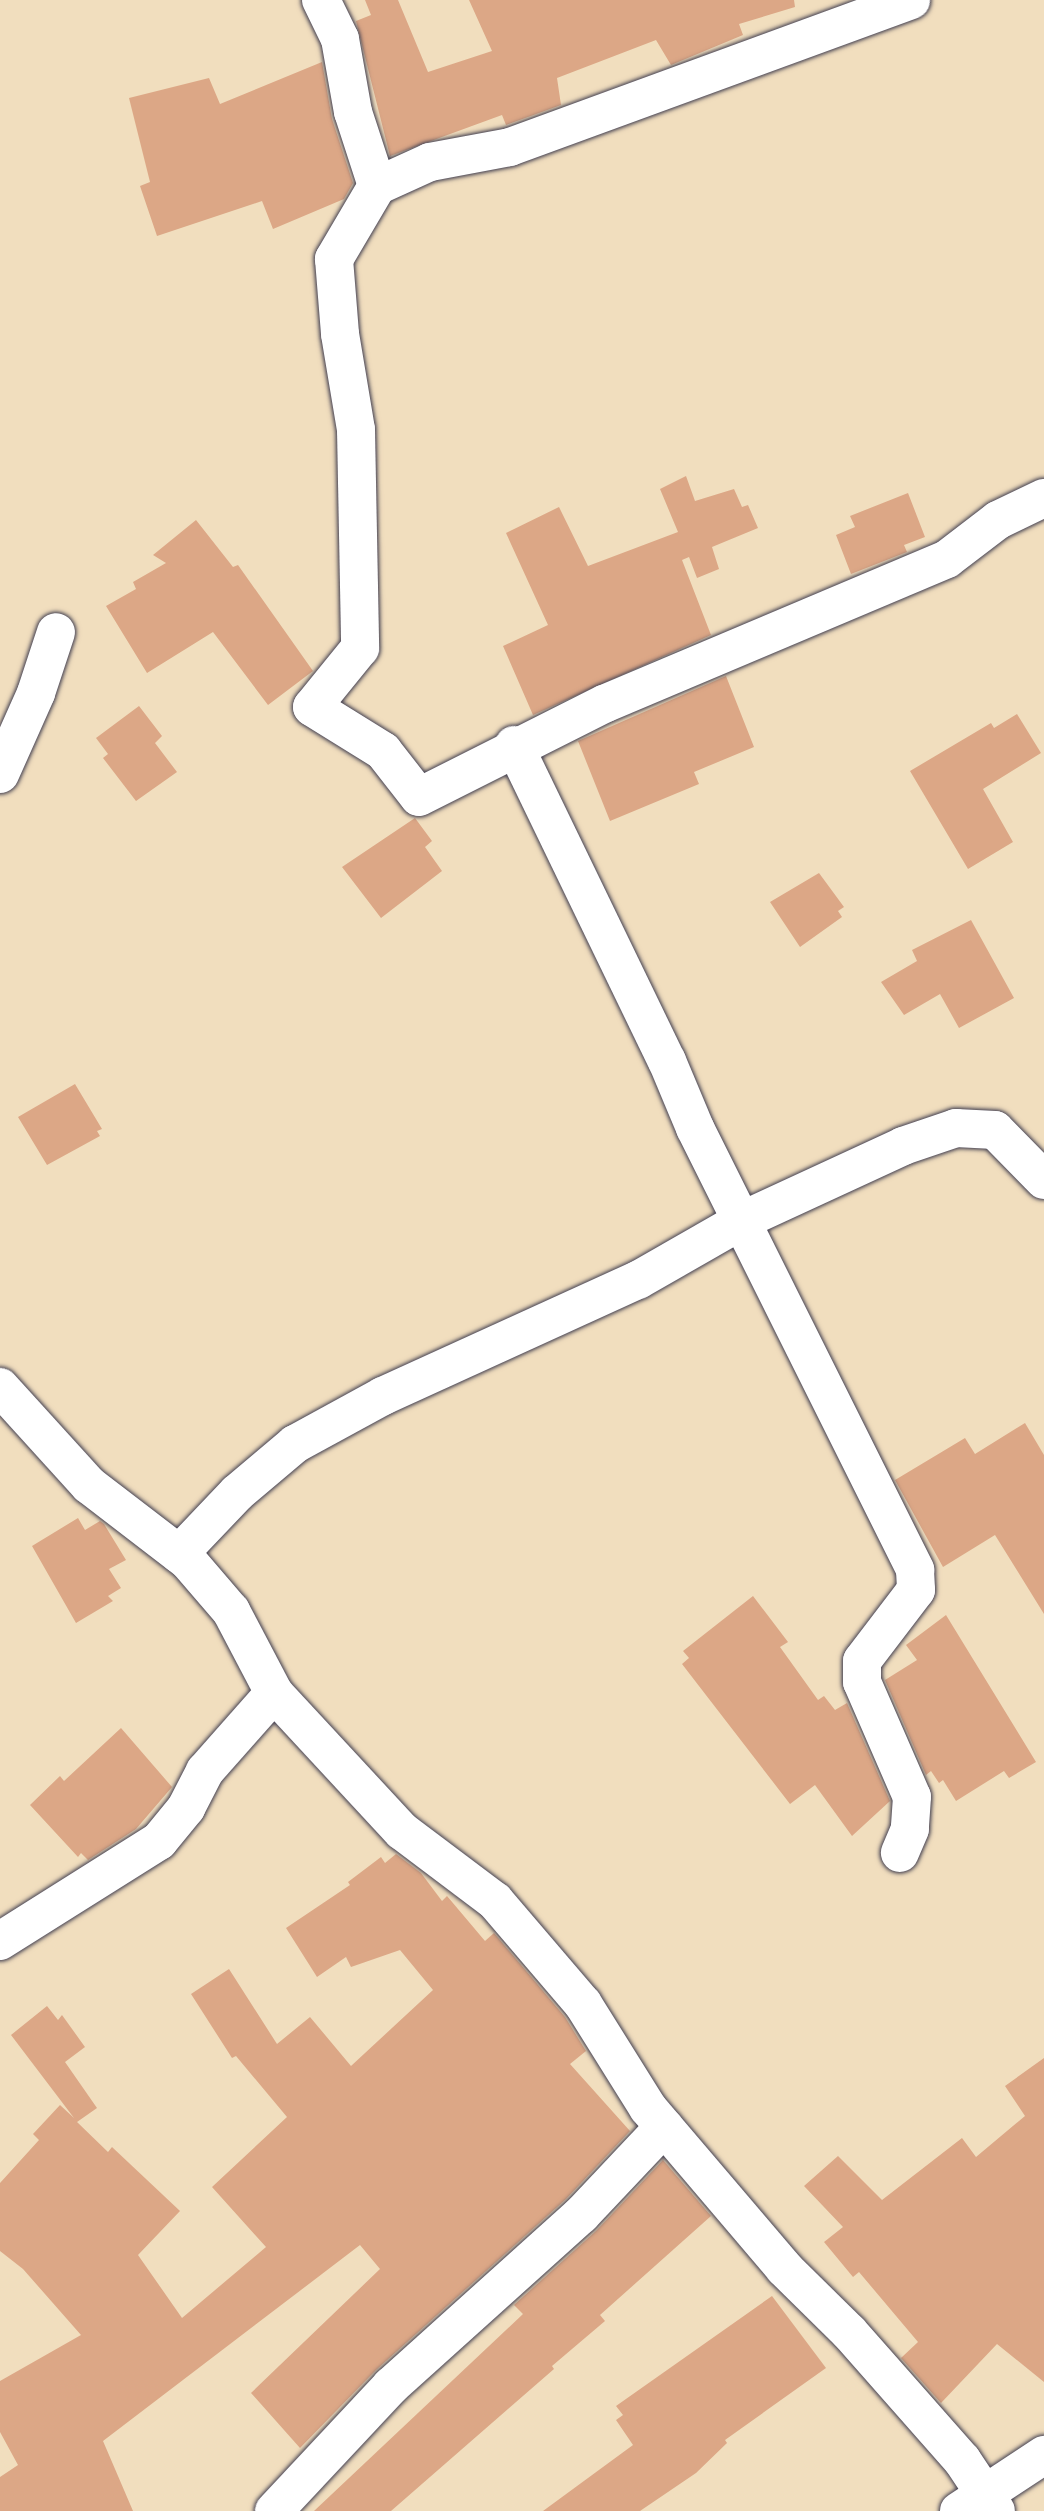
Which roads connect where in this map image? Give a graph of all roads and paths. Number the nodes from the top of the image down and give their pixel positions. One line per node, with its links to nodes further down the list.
1 (321, 0): 3 (street)
2 (911, 0): 3 (street)
3 (377, 186): 6 (street)
4 (1044, 498): 6 (street)
5 (56, 632): 7 (street)
6 (514, 745): 9 (street)
7 (0, 774)
8 (1044, 1180): 9 (street)
9 (741, 1221): 11 (street); 13 (street)
10 (0, 1387): 11 (street)
11 (179, 1554): 12 (street)
12 (274, 1693): 14 (street); 15 (street)
13 (900, 1853)
14 (0, 1941)
15 (664, 2127): 17 (street); 18 (street)
16 (1044, 2455): 17 (street)
17 (980, 2506)
18 (274, 2511)

